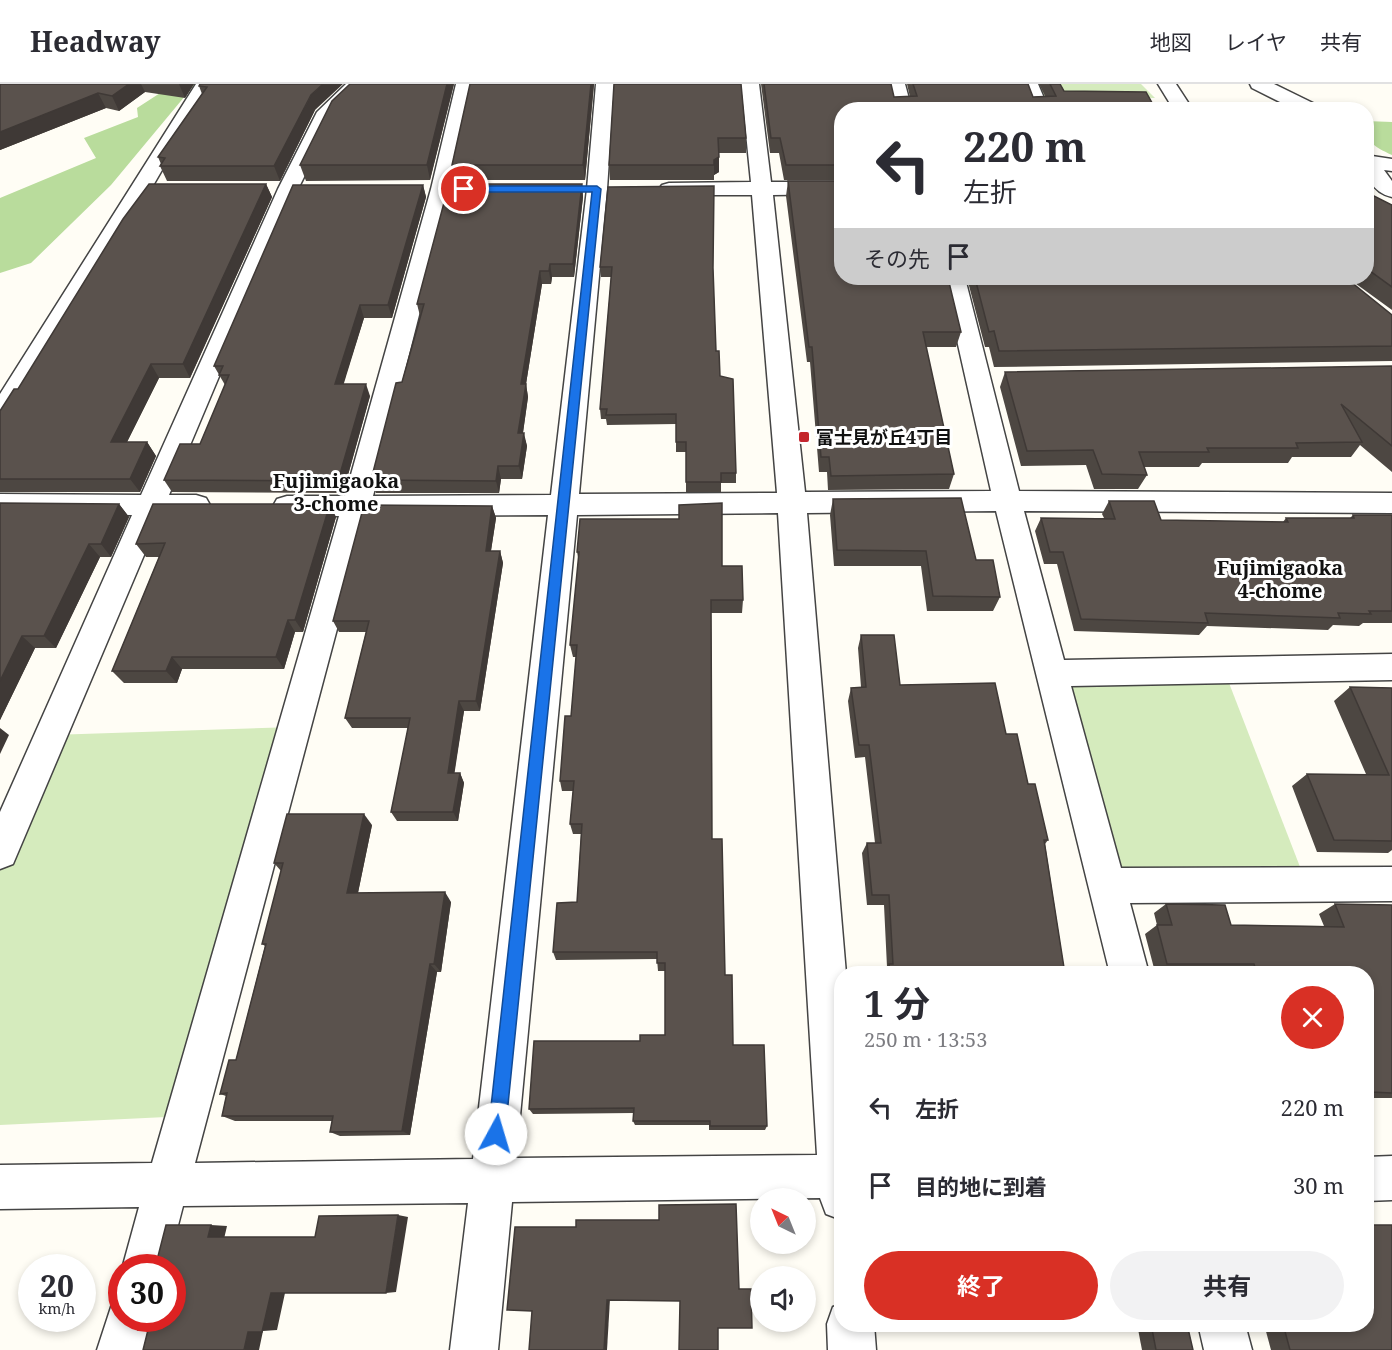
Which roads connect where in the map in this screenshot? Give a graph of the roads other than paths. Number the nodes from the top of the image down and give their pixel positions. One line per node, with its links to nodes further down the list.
1 (207, 84): 16 (street)
2 (357, 84): 27 (street)
3 (465, 84): 30 (street)
4 (604, 84): 31 (street)
5 (750, 84): 19 (street)
6 (896, 84): 10 (street)
7 (1029, 84): 11 (street)
8 (1167, 84): 12 (street)
9 (1259, 84): 13 (street)
10 (901, 102)
11 (1037, 102)
12 (1179, 102)
13 (1296, 102)
14 (1377, 161): 20 (street)
15 (834, 188): 19 (street)
16 (141, 189): 17 (street); 22 (street)
17 (163, 189)
18 (644, 189): 19 (street)
19 (762, 190): 24 (street)
20 (1392, 191)
21 (957, 285): 23 (street)
22 (0, 415)
23 (1007, 501): 24 (street); 25 (street); 33 (street)
24 (793, 503): 31 (street); 38 (street)
25 (1392, 503)
26 (0, 504): 27 (street)
27 (152, 505): 28 (street); 34 (street)
28 (220, 506)
29 (265, 506): 30 (street)
30 (356, 506): 31 (street); 42 (street)
31 (563, 506): 41 (street)
32 (1392, 667): 33 (street)
33 (1052, 673): 36 (street)
34 (0, 852)
35 (1392, 884): 36 (street)
36 (1107, 886): 37 (street)
37 (1128, 966)
38 (834, 1085)
39 (1392, 1178): 40 (street)
40 (1374, 1179)
41 (492, 1180): 42 (street); 43 (street); 50 (street)
42 (168, 1184): 44 (street); 45 (street)
43 (834, 1184)
44 (0, 1187)
45 (148, 1254)
46 (126, 1332): 49 (street)
47 (851, 1332): 51 (street)
48 (1223, 1332): 52 (street)
49 (121, 1350)
50 (474, 1350)
51 (852, 1350)
52 (1228, 1350)

